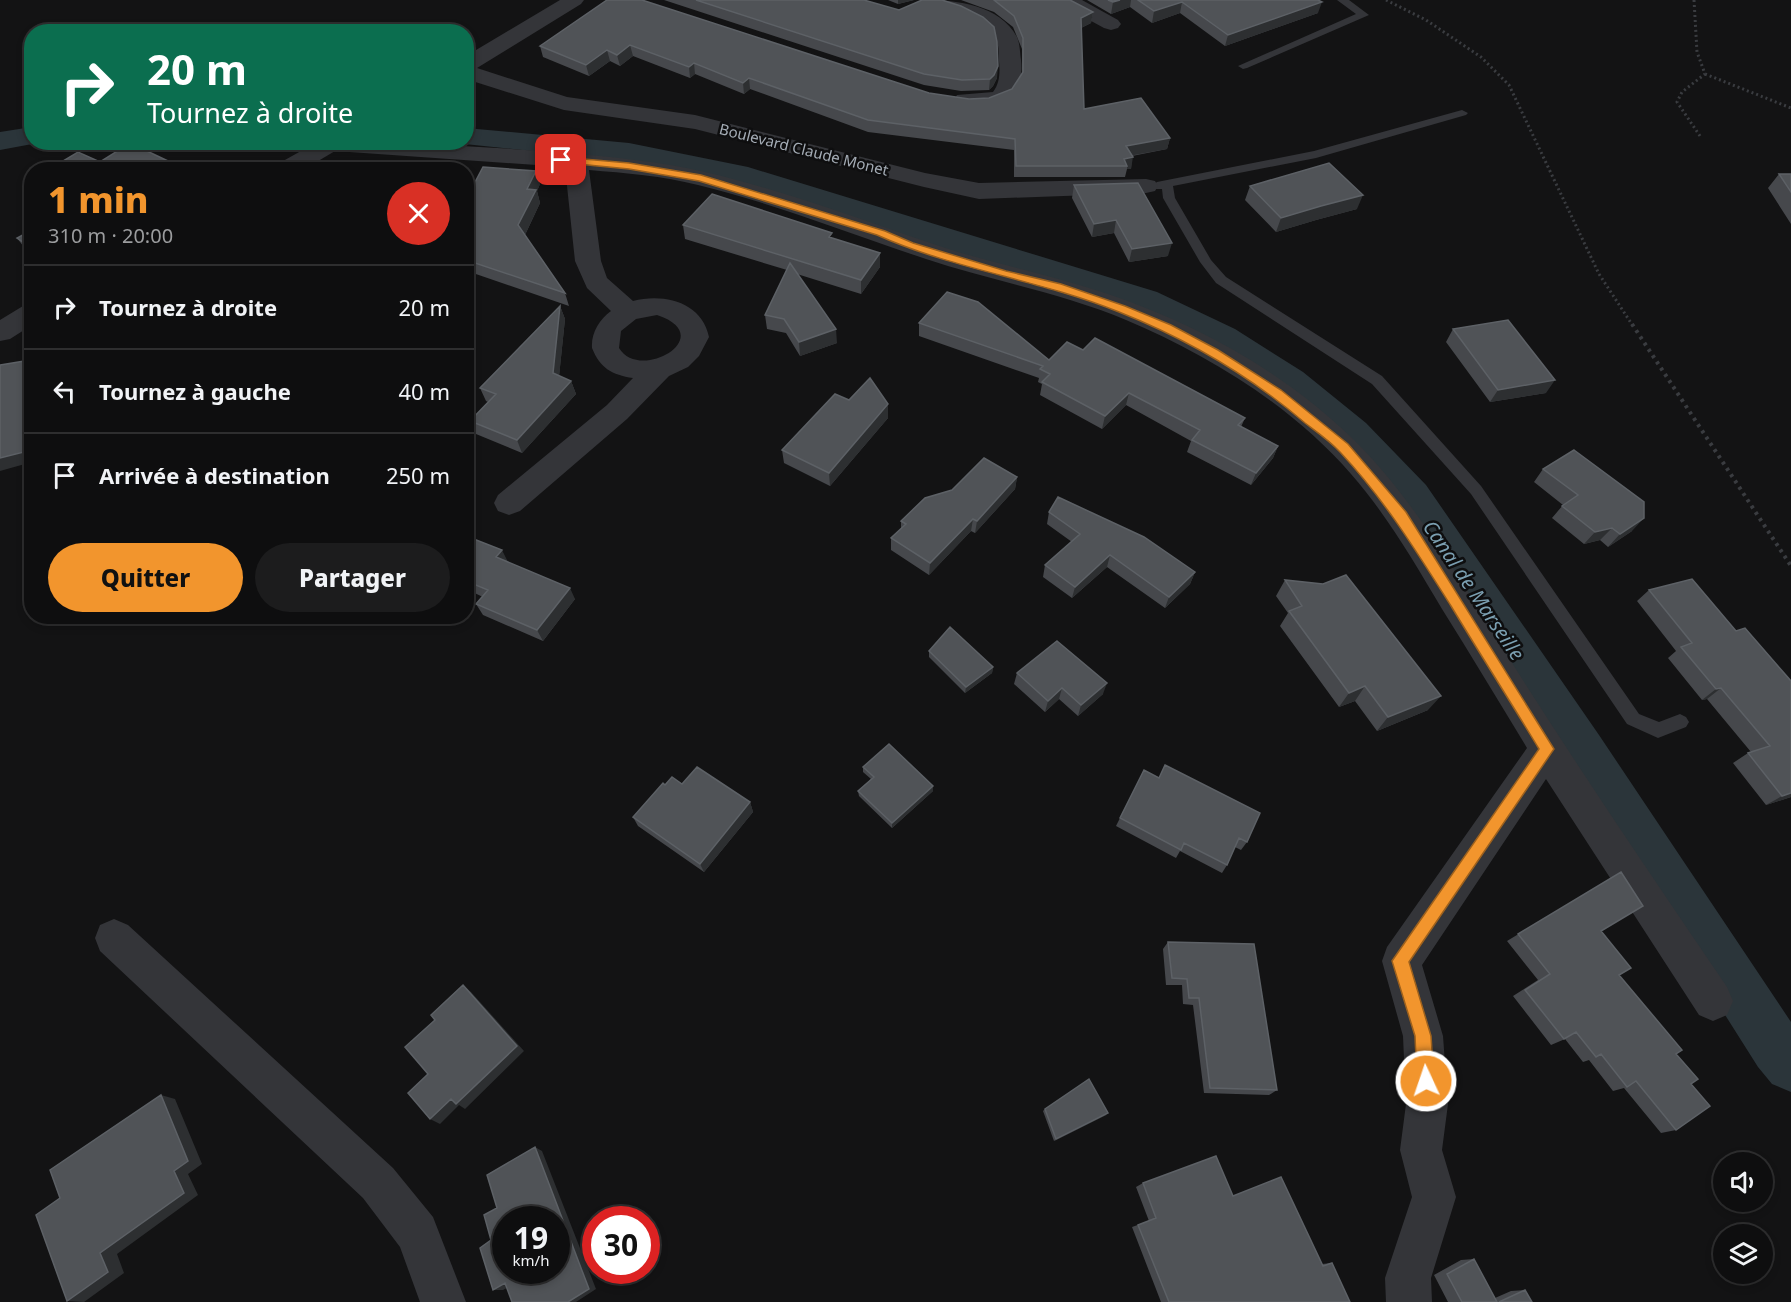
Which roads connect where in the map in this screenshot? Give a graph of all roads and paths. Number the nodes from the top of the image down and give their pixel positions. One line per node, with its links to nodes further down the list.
1 (574, 0): 8 (street)
2 (1067, 0): 7 (street)
3 (1342, 0): 9 (lane)
4 (1385, 0): 26 (path)
5 (1694, 0): 10 (path)
6 (925, 1): 12 (street)
7 (1111, 24)
8 (474, 61)
9 (1244, 66)
10 (1705, 74): 13 (path); 15 (path)
11 (474, 75): 20 (street, Boulevard Claude Monet)
12 (948, 98)
13 (1791, 108)
14 (1462, 113): 20 (lane)
15 (1700, 136)
16 (320, 150): 18 (street)
17 (423, 150): 19 (street)
18 (299, 162)
19 (576, 162): 21 (street); 28 (street)
20 (1156, 186): 27 (lane)
21 (628, 312): 24 (street); 24 (street)
22 (24, 317): 23 (street)
23 (0, 332)
24 (659, 369): 25 (street)
25 (509, 503)
26 (1791, 566)
27 (1680, 722)
28 (1547, 749): 30 (street); 32 (street)
29 (114, 938): 31 (street)
30 (1713, 1001)
31 (443, 1302)
32 (1409, 1302)

